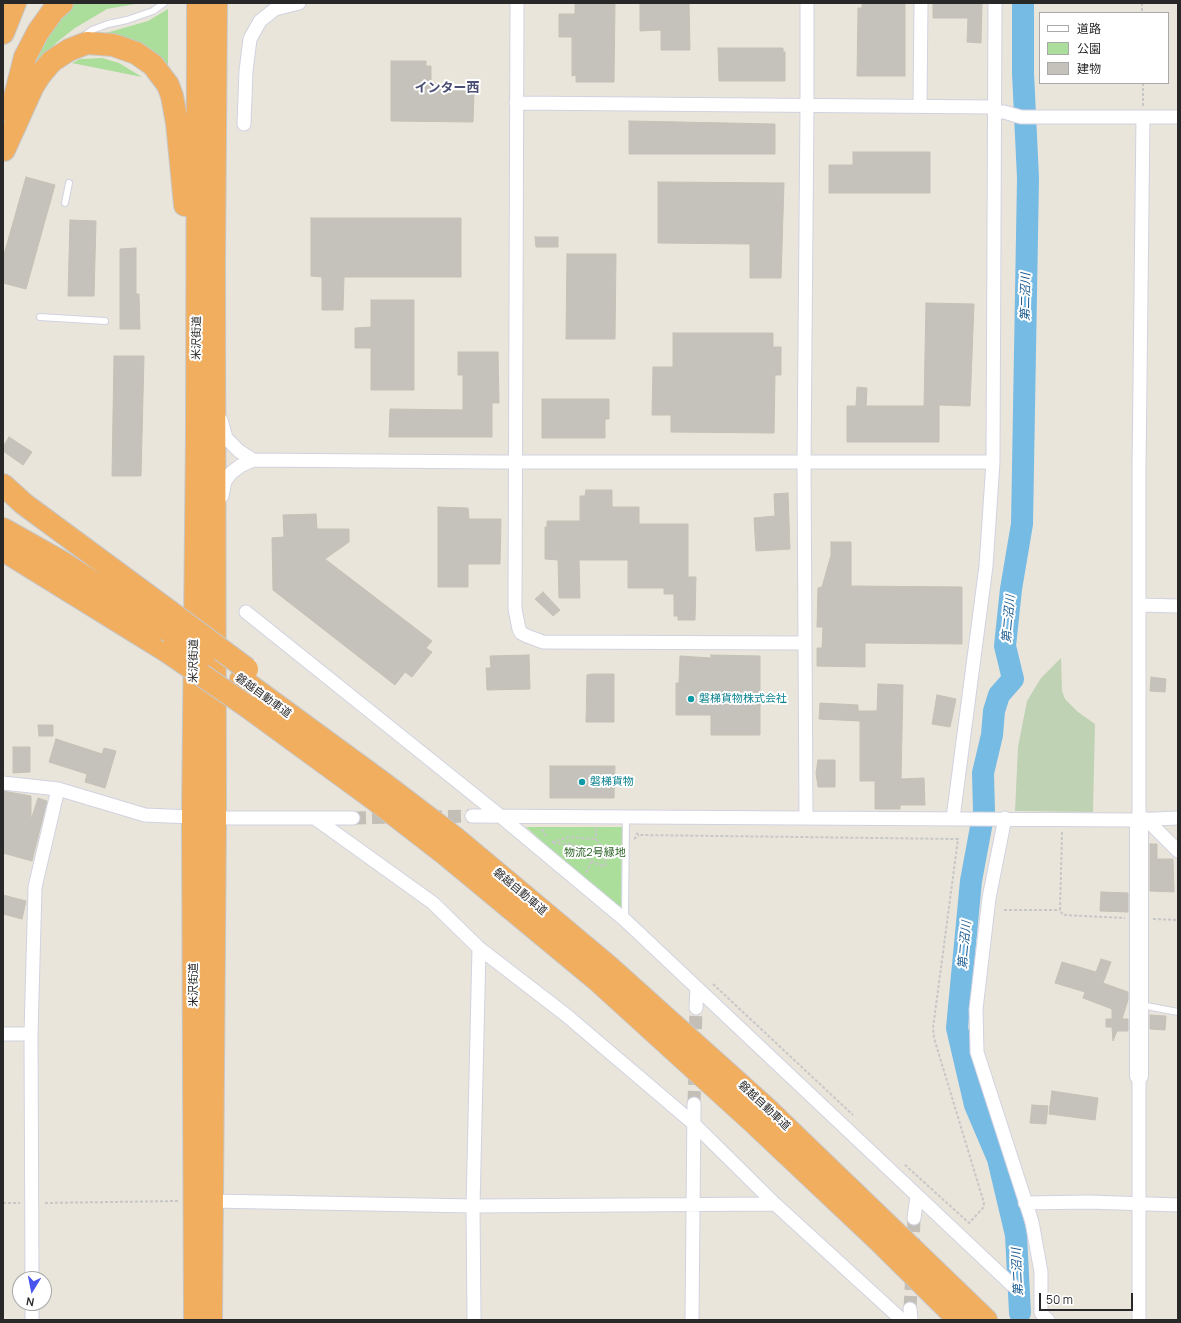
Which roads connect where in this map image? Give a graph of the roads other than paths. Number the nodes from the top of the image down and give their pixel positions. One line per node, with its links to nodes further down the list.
1 (15, 3): 12 (highway)
2 (45, 3): 14 (highway)
3 (62, 3): 22 (highway)
4 (164, 3): 13 (lane)
5 (198, 3): 27 (highway, 米沢街道)
6 (216, 3): 28 (highway, 米沢街道)
7 (300, 3): 21 (street)
8 (517, 3): 15 (street)
9 (806, 3): 17 (street)
10 (921, 3): 16 (street)
11 (995, 3): 18 (street)
12 (3, 33)
13 (69, 50): 22 (highway); 27 (highway)
14 (3, 89)
15 (516, 103): 17 (street); 30 (street)
16 (920, 106): 17 (street); 18 (street)
17 (807, 107): 31 (street)
18 (994, 110): 19 (street); 32 (street)
19 (1143, 117): 20 (street); 37 (street)
20 (1178, 117)
21 (244, 124)
22 (4, 153)
23 (69, 183): 24 (lane)
24 (65, 203)
25 (40, 317): 26 (lane)
26 (105, 321)
27 (197, 373): 46 (highway, 米沢街道)
28 (216, 388): 29 (street); 36 (highway, 米沢街道)
29 (254, 460): 30 (street); 36 (street)
30 (516, 462): 31 (street); 41 (street)
31 (804, 462): 32 (street); 41 (street)
32 (993, 462): 52 (street)
33 (3, 485): 40 (highway)
34 (3, 529): 40 (highway, 磐越自動車道)
35 (3, 552): 84 (highway, 磐越自動車道, bridge)
36 (214, 595): 47 (highway, 米沢街道)
37 (1140, 605): 38 (street); 55 (street)
38 (1178, 606)
39 (246, 612): 45 (street)
40 (168, 620): 85 (highway, 磐越自動車道, bridge)
41 (805, 643): 51 (street)
42 (3, 783): 43 (street)
43 (58, 789): 46 (street); 64 (street)
44 (472, 816): 45 (street)
45 (499, 816): 50 (street); 57 (street)
46 (193, 817): 47 (street); 79 (highway, 米沢街道)
47 (215, 818): 48 (street); 69 (highway, 米沢街道)
48 (316, 818): 49 (street); 58 (street)
49 (353, 818)
50 (626, 818): 51 (street); 57 (lane)
51 (806, 818): 52 (street)
52 (953, 818): 53 (street)
53 (1001, 818): 55 (street); 71 (street)
54 (1178, 818): 55 (street)
55 (1143, 820): 56 (street); 60 (street)
56 (1178, 851)
57 (625, 920): 59 (street)
58 (479, 948): 67 (street); 75 (street)
59 (697, 988): 61 (street); 68 (street)
60 (1139, 1005): 62 (lane); 65 (street)
61 (696, 1008)
62 (1178, 1012)
63 (3, 1034): 64 (street)
64 (32, 1034): 77 (street)
65 (1139, 1076): 73 (street)
66 (694, 1104): 67 (street)
67 (693, 1123): 70 (street); 72 (street)
68 (917, 1196): 76 (street); 78 (street)
69 (211, 1201): 75 (street); 80 (highway, 米沢街道)
70 (693, 1203): 72 (street); 75 (street); 82 (street)
71 (1024, 1203): 73 (street); 86 (street)
72 (775, 1204): 83 (street)
73 (1139, 1205): 74 (street); 87 (street)
74 (1178, 1205)
75 (474, 1206): 81 (street)
76 (914, 1218)
77 (32, 1271)
78 (1012, 1285)
79 (195, 1320)
80 (211, 1320)
81 (474, 1320)
82 (692, 1320)
83 (902, 1320)
84 (959, 1320)
85 (986, 1320)
86 (1048, 1320)
87 (1138, 1320)

